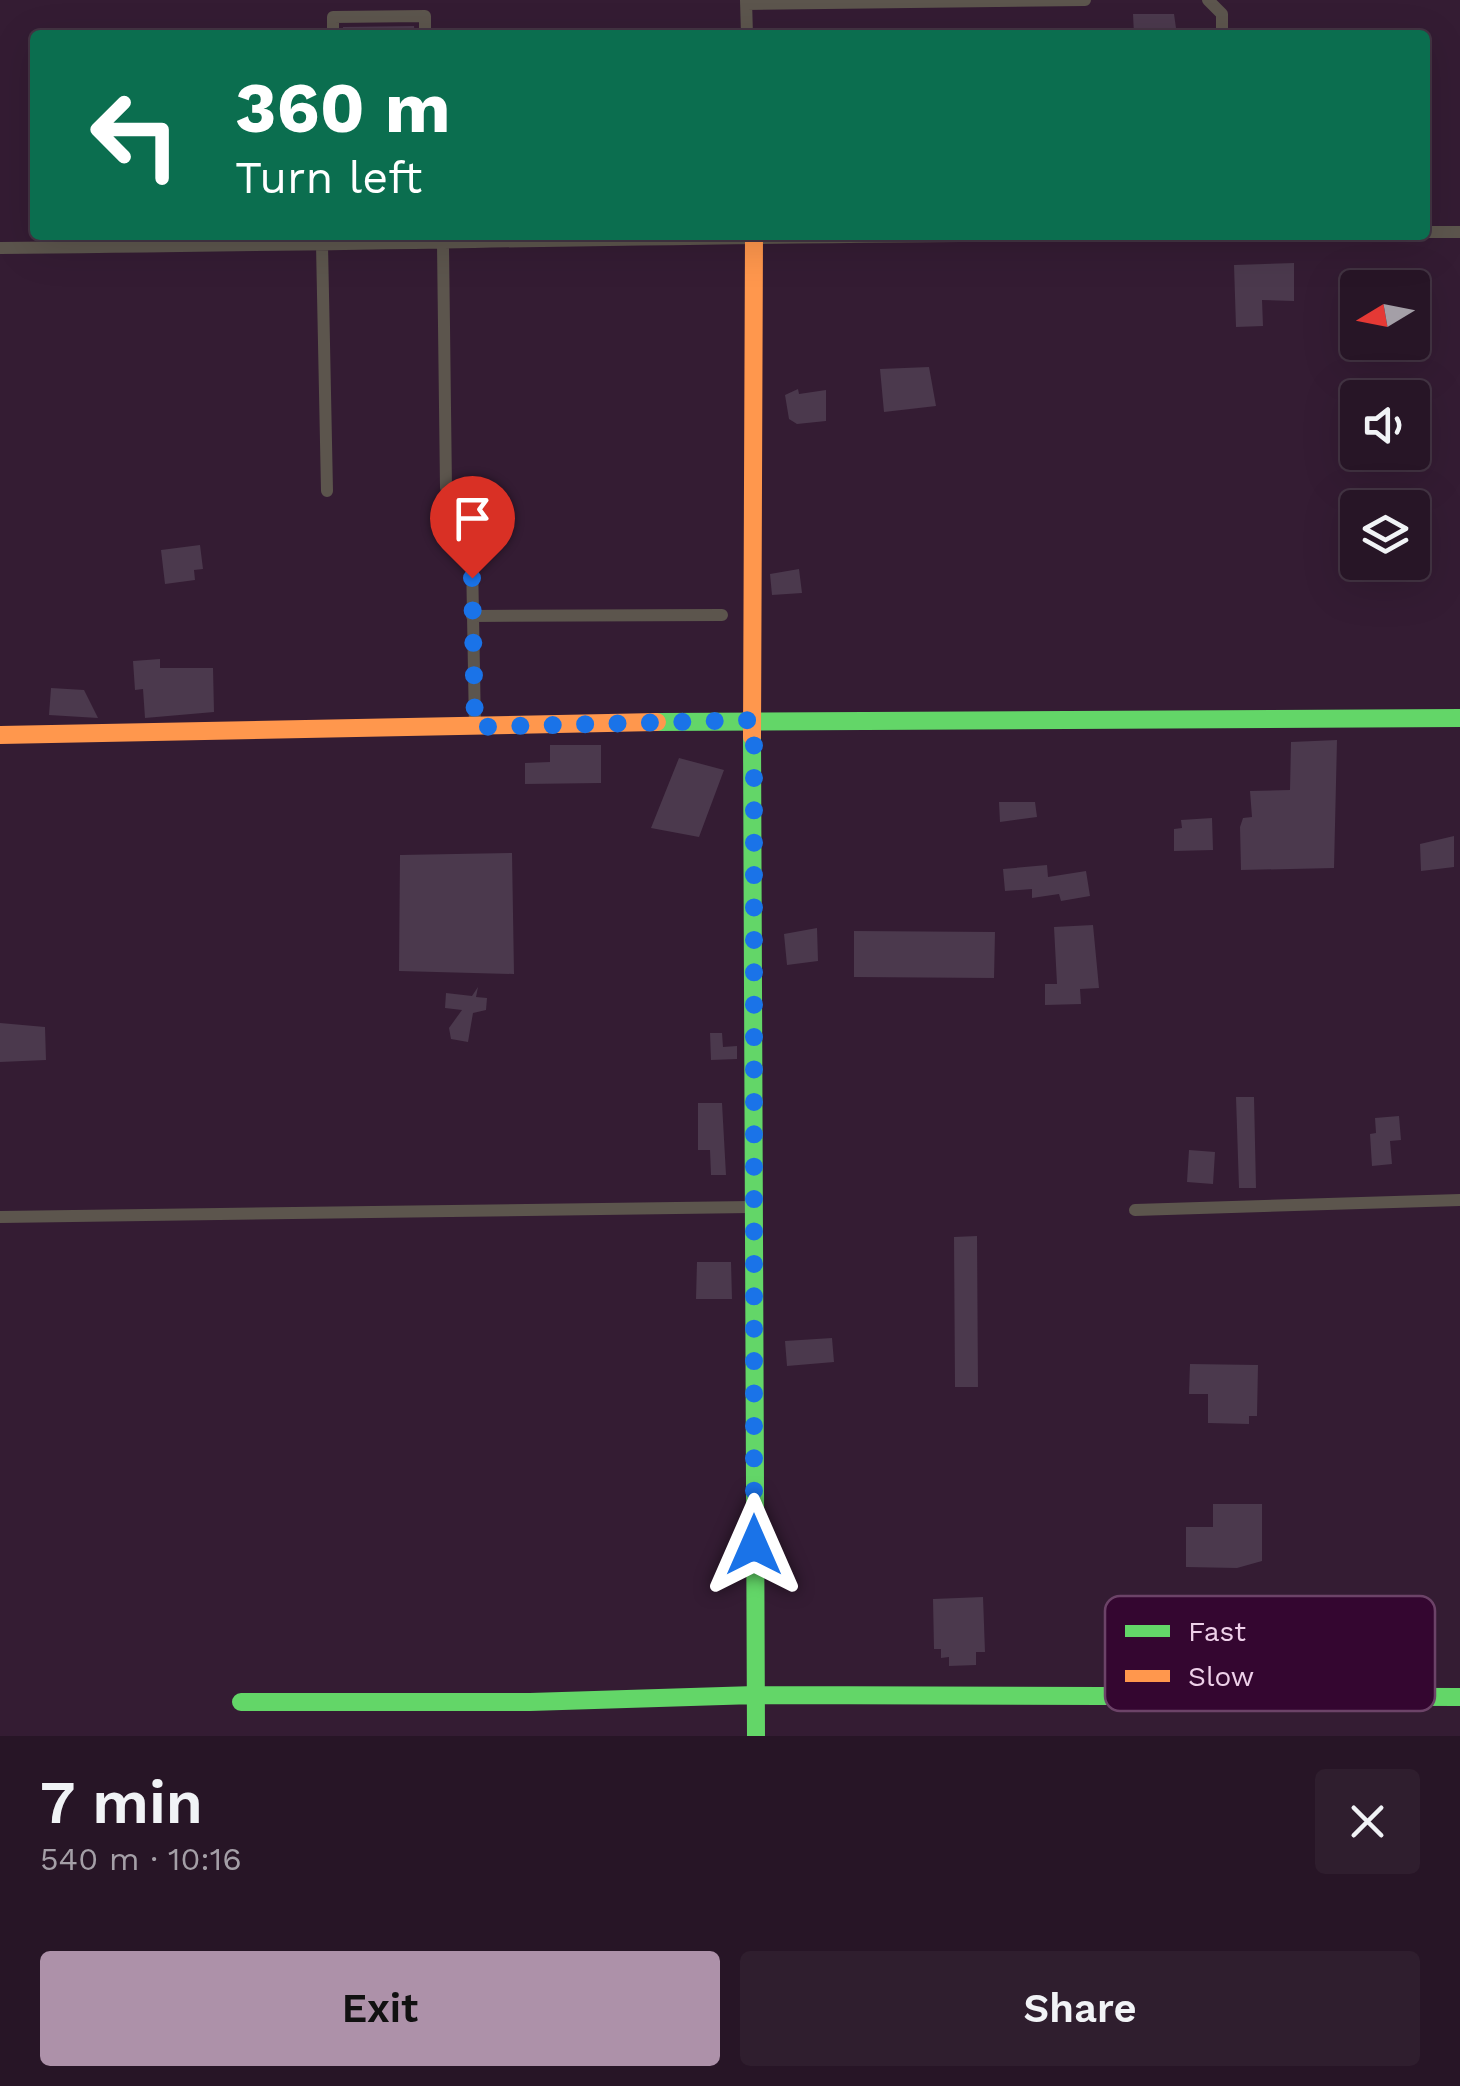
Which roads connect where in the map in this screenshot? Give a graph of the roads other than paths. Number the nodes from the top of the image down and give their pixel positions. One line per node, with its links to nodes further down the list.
1 (1085, 0): 4 (street)
2 (1208, 0): 8 (street)
3 (746, 2): 4 (street); 7 (street)
4 (866, 2)
5 (334, 30): 6 (street)
6 (425, 30)
7 (747, 30)
8 (1222, 30)
9 (1430, 232): 10 (street)
10 (1460, 232)
11 (394, 240): 15 (street)
12 (429, 240): 16 (street)
13 (598, 240): 16 (street)
14 (754, 240): 22 (street)
15 (331, 242): 17 (street); 18 (street)
16 (443, 245): 19 (street)
17 (0, 248)
18 (327, 491)
19 (472, 616): 20 (street); 23 (street)
20 (722, 616)
21 (1460, 718): 22 (street)
22 (754, 720): 23 (street); 26 (street)
23 (475, 727): 24 (street)
24 (0, 735)
25 (1460, 1200): 27 (street)
26 (752, 1207): 28 (street); 29 (street)
27 (1135, 1210)
28 (0, 1217)
29 (755, 1695): 30 (street); 33 (street); 34 (street)
30 (1105, 1696)
31 (1435, 1697): 32 (street)
32 (1460, 1697)
33 (241, 1702)
34 (756, 1736)

